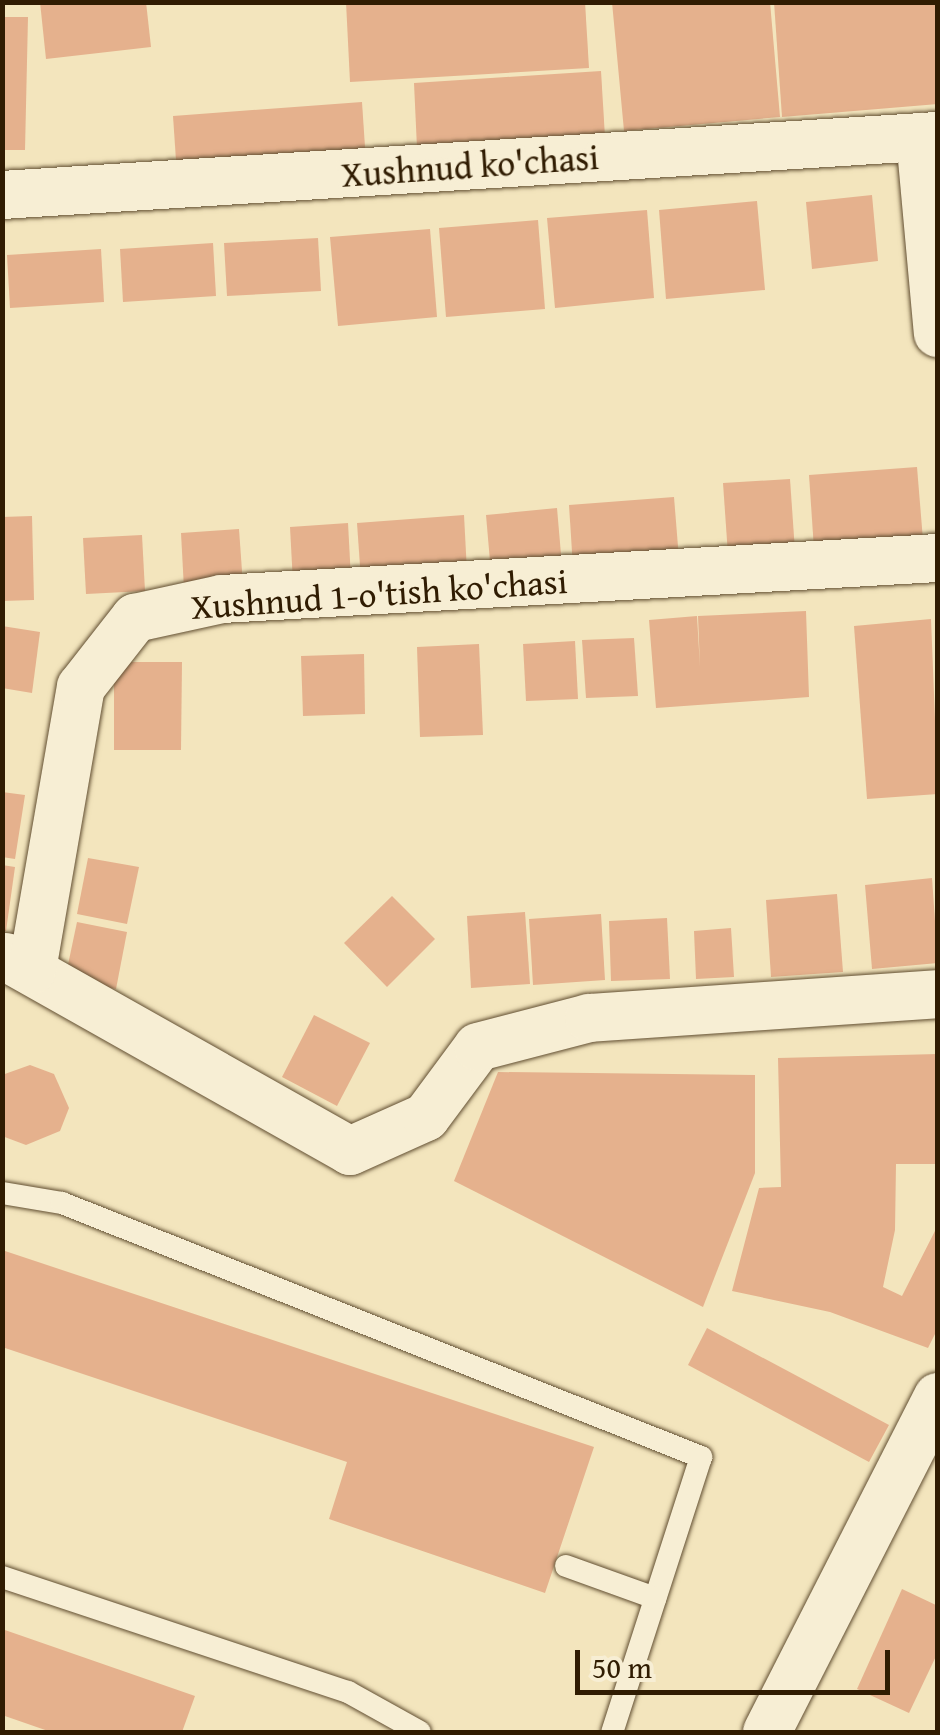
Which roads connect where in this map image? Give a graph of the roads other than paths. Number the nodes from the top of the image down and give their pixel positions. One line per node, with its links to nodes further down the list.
1 (929, 137): 2 (street, Xushnud ko'chasi); 3 (street)
2 (2, 195)
3 (938, 333)
4 (938, 558): 5 (street, Xushnud 1-o'tish ko'chasi)
5 (17, 963): 6 (street)
6 (938, 994)
7 (2, 1194): 12 (lane)
8 (938, 1396): 9 (street)
9 (926, 1447): 15 (street)
10 (566, 1566): 12 (lane)
11 (2, 1577): 13 (lane)
12 (655, 1598): 14 (lane)
13 (420, 1732)
14 (612, 1732)
15 (767, 1732)

